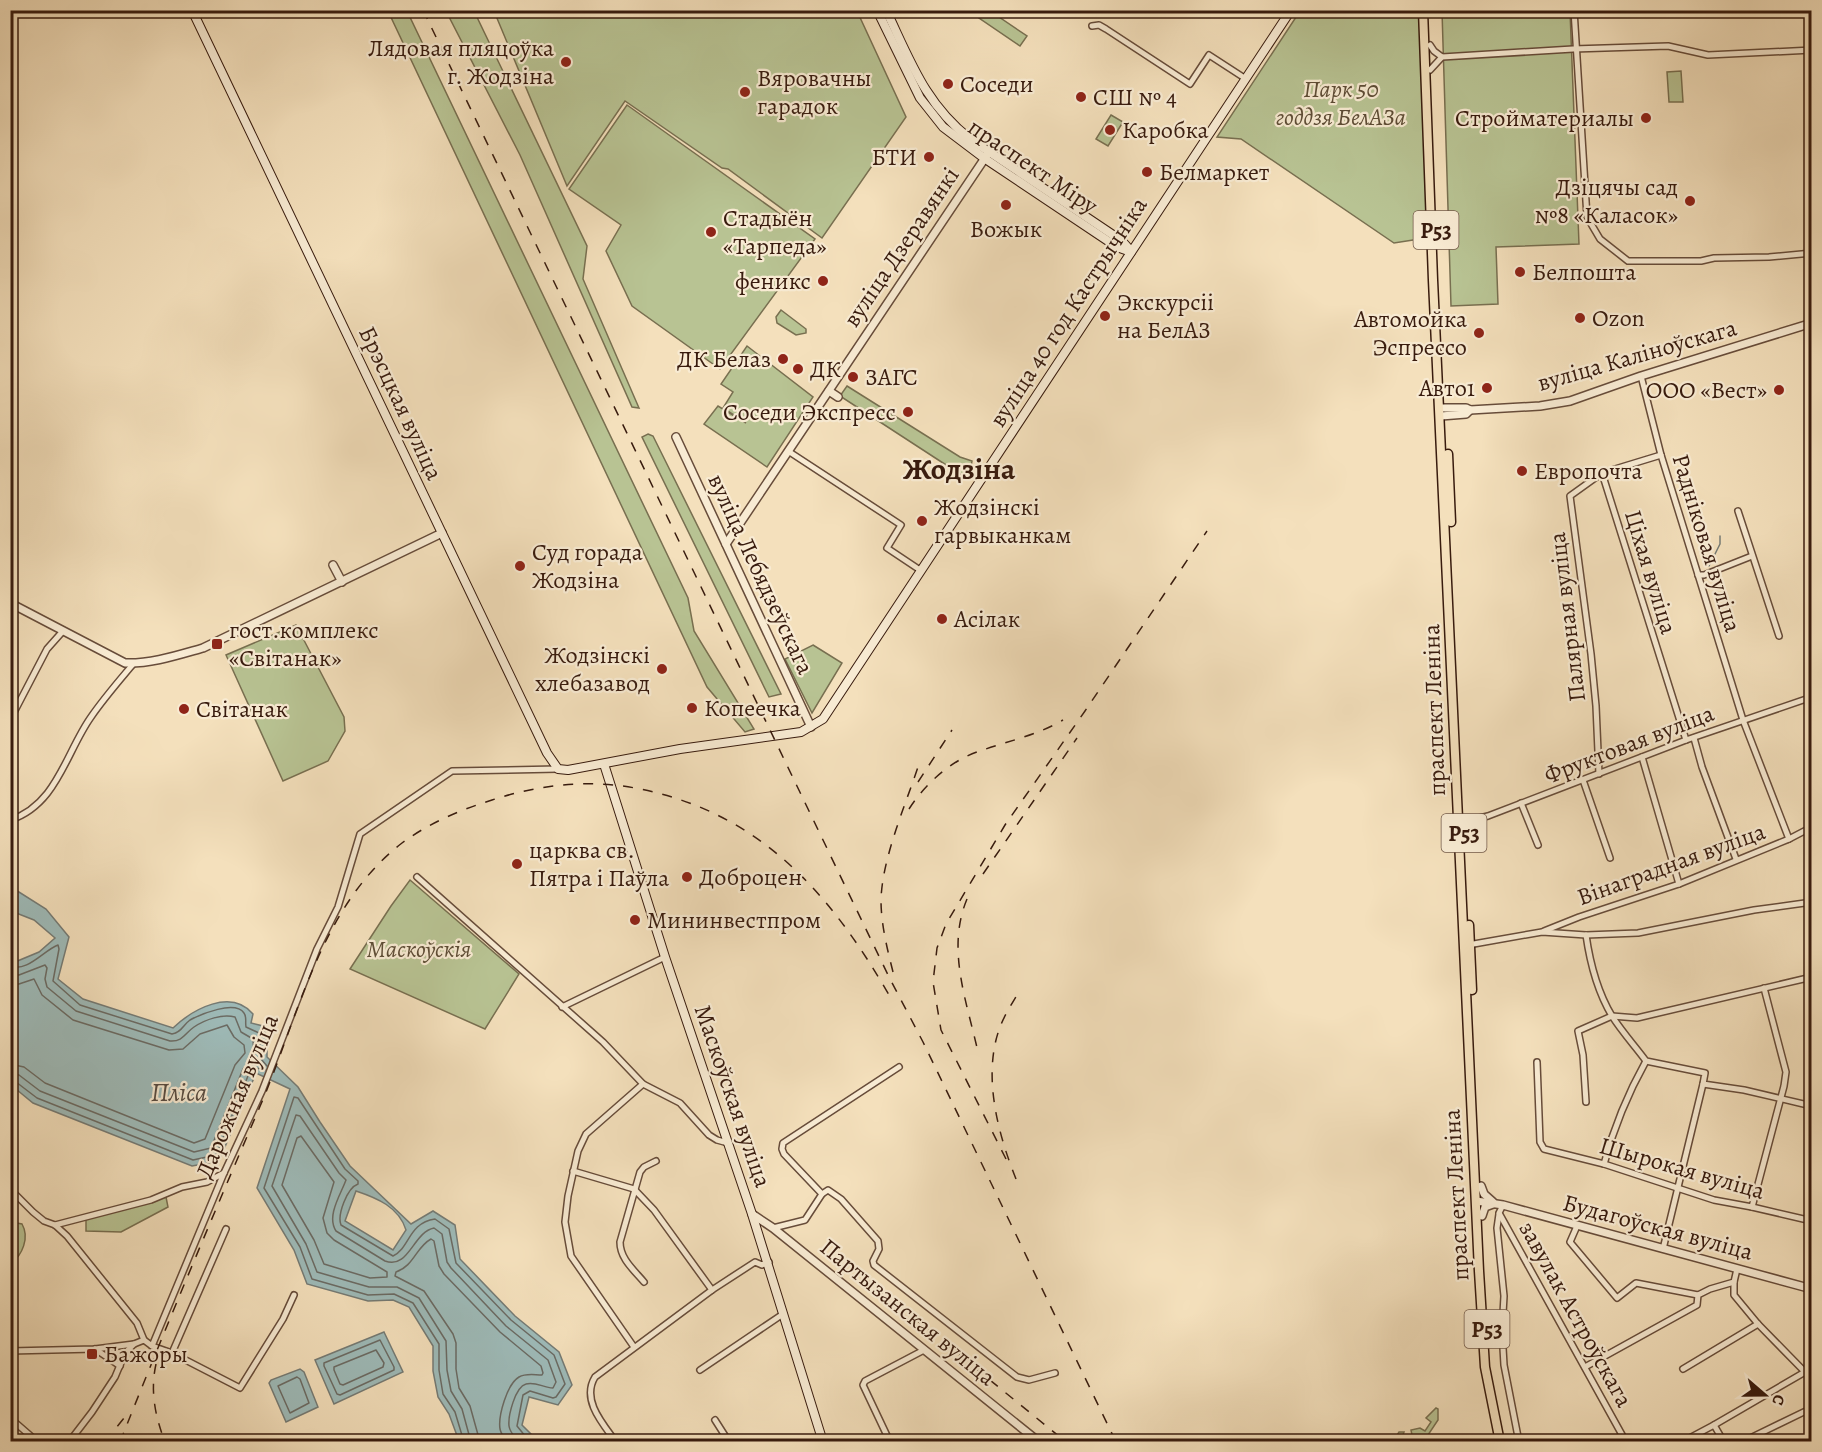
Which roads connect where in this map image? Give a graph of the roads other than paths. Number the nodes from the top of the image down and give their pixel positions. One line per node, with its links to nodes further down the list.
1 (192, 10): 30 (main road, Брэсцкая вуліца)
2 (877, 10): 15 (main road, праспект Міру)
3 (886, 10): 15 (main road, праспект Міру)
4 (1291, 10): 14 (main road, вуліца 40 год Кастрычніка)
5 (1423, 10): 24 (main road, праспект Леніна / Р53)
6 (1428, 10): 9 (main road, праспект Леніна / Р53)
7 (1574, 10): 10 (street)
8 (1092, 26): 14 (street)
9 (1430, 45): 12 (street); 13 (main road, праспект Леніна / Р53)
10 (1576, 49): 11 (street); 12 (street); 17 (street)
11 (1812, 50)
12 (1442, 57): 13 (street)
13 (1431, 70): 24 (main road, праспект Леніна / Р53)
14 (1246, 79): 16 (main road, вуліца 40 год Кастрычніка)
15 (986, 155): 16 (main road, праспект Міру); 20 (street, вуліца Дзеравянкі)
16 (1131, 252): 34 (main road, вуліца 40 год Кастрычніка)
17 (1812, 253)
18 (1812, 323): 19 (street, вуліца Каліноўскага)
19 (1641, 376): 24 (street, вуліца Каліноўскага); 27 (street, Радніковая вуліца)
20 (838, 377): 21 (street); 22 (street, вуліца Дзеравянкі)
21 (846, 382)
22 (829, 391): 23 (street); 26 (street, вуліца Дзеравянкі)
23 (838, 397)
24 (1443, 412): 54 (main road, праспект Леніна / Р53)
25 (676, 437): 31 (street, вуліца Лебядзеўскага)
26 (788, 451): 31 (street, вуліца Дзеравянкі); 34 (street)
27 (1661, 455): 28 (street); 35 (street, Радніковая вуліца)
28 (1602, 473): 46 (street, Ціхая вуліца); 50 (street, Палярная вуліца)
29 (1738, 511): 32 (street)
30 (442, 533): 36 (street); 49 (main road, Брэсцкая вуліца)
31 (726, 544): 44 (street, вуліца Лебядзеўскага)
32 (1752, 556): 35 (street); 39 (street)
33 (333, 565): 36 (street)
34 (920, 570): 44 (main road, вуліца 40 год Кастрычніка)
35 (1698, 575): 43 (street, Радніковая вуліца)
36 (342, 582): 40 (street)
37 (10, 603): 38 (street)
38 (63, 631): 40 (street); 42 (street)
39 (1779, 636)
40 (134, 663): 53 (street)
41 (1812, 697): 43 (street, Фруктовая вуліца)
42 (10, 720)
43 (1743, 720): 45 (street, Фруктовая вуліца); 56 (street, Радніковая вуліца)
44 (811, 727): 48 (main road, вуліца 40 год Кастрычніка)
45 (1694, 738): 46 (street, Фруктовая вуліца); 59 (street)
46 (1686, 740): 47 (street, Фруктовая вуліца)
47 (1642, 757): 50 (street, Фруктовая вуліца); 61 (street)
48 (604, 764): 49 (main road); 66 (main road, Маскоўская вуліца)
49 (558, 769): 83 (street, Дарожная вуліца)
50 (1599, 774): 51 (street, Фруктовая вуліца)
51 (1583, 780): 52 (street, Фруктовая вуліца); 58 (street)
52 (1521, 804): 54 (street, Фруктовая вуліца); 57 (street)
53 (10, 820)
54 (1461, 822): 65 (main road, праспект Леніна / Р53)
55 (1812, 827): 56 (street, Вінаградная вуліца)
56 (1789, 840): 59 (street, Вінаградная вуліца)
57 (1538, 845)
58 (1610, 858)
59 (1736, 860): 61 (street, Вінаградная вуліца)
60 (417, 877): 69 (street)
61 (1679, 884): 63 (street, Вінаградная вуліца)
62 (1812, 902): 64 (street)
63 (1542, 932): 64 (street); 65 (street)
64 (1586, 935): 70 (street)
65 (1467, 945): 84 (main road, праспект Леніна / Р53); 89 (main road, праспект Леніна / Р53)
66 (665, 957): 69 (street); 79 (main road, Маскоўская вуліца)
67 (1812, 977): 68 (street)
68 (1764, 988): 70 (street); 76 (street)
69 (562, 1007): 74 (street)
70 (1612, 1016): 71 (street); 77 (street)
71 (1646, 1061): 75 (street); 81 (street)
72 (1537, 1062): 81 (street, Шырокая вуліца)
73 (899, 1067): 88 (street)
74 (644, 1084): 79 (street); 82 (street)
75 (1703, 1084): 76 (street); 87 (street)
76 (1780, 1098): 78 (street); 91 (street)
77 (1586, 1102)
78 (1812, 1106)
79 (728, 1143): 93 (main road, Маскоўская вуліца)
80 (656, 1161): 86 (street)
81 (1604, 1164): 87 (street, Шырокая вуліца)
82 (573, 1171): 86 (street); 114 (street)
83 (225, 1173): 96 (street); 113 (street, Дарожная вуліца)
84 (1481, 1186): 89 (main road, праспект Леніна / Р53); 90 (street)
85 (10, 1189): 96 (street)
86 (634, 1189): 104 (street); 106 (street)
87 (1677, 1189): 91 (street, Шырокая вуліца); 100 (street)
88 (822, 1194): 98 (street); 124 (street)
89 (1479, 1201): 90 (street, Будагоўская вуліца); 94 (main road, праспект Леніна / Р53); 136 (main road, праспект Леніна / Р53)
90 (1499, 1204): 92 (street, завулак Астроўскага); 94 (street); 97 (street, Будагоўская вуліца)
91 (1752, 1207): 95 (street, Шырокая вуліца)
92 (1499, 1213): 120 (street, завулак Астроўскага); 137 (street)
93 (752, 1214): 98 (street, Партызанская вуліца); 101 (main road, Маскоўская вуліца)
94 (1482, 1216): 136 (main road, праспект Леніна / Р53)
95 (1812, 1221)
96 (55, 1225): 111 (street)
97 (1577, 1226): 100 (street, Будагоўская вуліца); 108 (street)
98 (773, 1228): 116 (street, Партызанская вуліца)
99 (226, 1230): 118 (street)
100 (1663, 1249): 102 (street, Будагоўская вуліца)
101 (768, 1263): 106 (street); 109 (main road, Маскоўская вуліца)
102 (1737, 1269): 103 (street); 105 (street, Будагоўская вуліца)
103 (1734, 1281): 108 (street); 110 (street)
104 (644, 1282)
105 (1812, 1289)
106 (712, 1290): 114 (street)
107 (294, 1295): 118 (street)
108 (1698, 1295): 120 (street)
109 (783, 1314): 122 (street); 133 (main road, Маскоўская вуліца)
110 (1758, 1324): 121 (street); 123 (street)
111 (144, 1340): 112 (street); 113 (street)
112 (134, 1344): 115 (street); 119 (street)
113 (152, 1346): 118 (street)
114 (634, 1347): 131 (street)
115 (95, 1349): 117 (street); 119 (street)
116 (924, 1350): 134 (street); 135 (street, Партызанская вуліца)
117 (10, 1351)
118 (172, 1353)
119 (120, 1366): 130 (street)
120 (1585, 1367): 138 (street, завулак Астроўскага)
121 (1683, 1369)
122 (700, 1370)
123 (1808, 1371): 128 (street)
124 (1055, 1373)
125 (1812, 1408): 141 (street)
126 (10, 1418): 129 (street)
127 (715, 1420): 132 (street)
128 (1714, 1425): 139 (street); 140 (street)
129 (34, 1442)
130 (69, 1442)
131 (616, 1442)
132 (729, 1442)
133 (823, 1442)
134 (890, 1442)
135 (1039, 1442)
136 (1501, 1442)
137 (1519, 1442)
138 (1626, 1442)
139 (1682, 1442)
140 (1728, 1442)
141 (1742, 1442)

